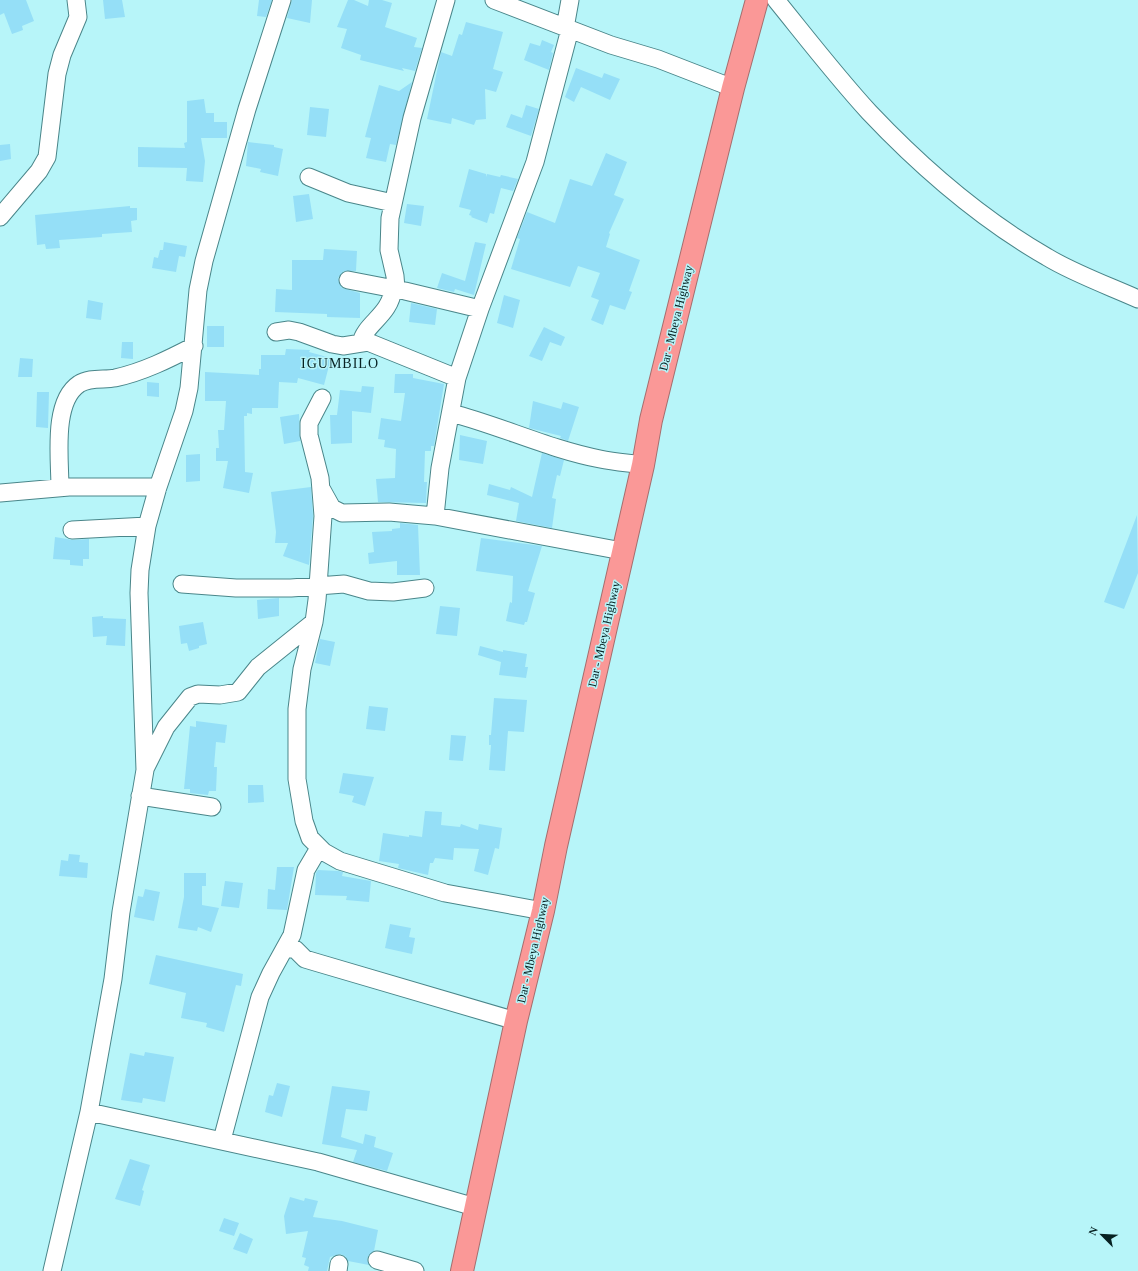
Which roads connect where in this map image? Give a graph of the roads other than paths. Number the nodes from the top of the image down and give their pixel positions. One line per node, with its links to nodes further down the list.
1 (76, 0): 12 (street)
2 (282, 0): 19 (street)
3 (446, 0): 11 (street)
4 (494, 0): 8 (street)
5 (570, 0): 8 (street)
6 (757, 0): 9 (highway, Dar - Mbeya Highway)
7 (776, 0): 15 (street)
8 (568, 28): 9 (street); 16 (street)
9 (733, 88): 23 (highway, Dar - Mbeya Highway)
10 (309, 177): 11 (street)
11 (394, 202): 14 (street)
12 (0, 217)
13 (348, 280): 14 (street)
14 (394, 289): 16 (street); 18 (street)
15 (1138, 299)
16 (480, 309): 20 (street)
17 (276, 332): 18 (street)
18 (361, 343): 20 (street)
19 (194, 346): 24 (street); 25 (street)
20 (457, 378): 22 (street)
21 (322, 398): 26 (street)
22 (451, 413): 23 (street); 28 (street)
23 (643, 465): 31 (highway, Dar - Mbeya Highway)
24 (158, 487): 25 (street); 29 (street)
25 (60, 488): 27 (street)
26 (321, 489): 28 (street); 33 (street)
27 (0, 493)
28 (435, 516): 31 (street)
29 (148, 526): 30 (street); 36 (street)
30 (72, 530)
31 (622, 551): 40 (highway, Dar - Mbeya Highway)
32 (182, 584): 33 (street)
33 (317, 585): 34 (street); 35 (street)
34 (425, 588)
35 (314, 622): 36 (street); 39 (street)
36 (145, 770): 37 (street)
37 (140, 796): 38 (street); 43 (street)
38 (212, 807)
39 (319, 848): 40 (street); 41 (street)
40 (543, 911): 42 (highway, Dar - Mbeya Highway)
41 (286, 949): 42 (street); 44 (street)
42 (516, 1021): 45 (highway, Dar - Mbeya Highway)
43 (89, 1112): 44 (street); 47 (street)
44 (222, 1140): 45 (street)
45 (475, 1207): 49 (highway, Dar - Mbeya Highway)
46 (377, 1260): 48 (street)
47 (52, 1271)
48 (415, 1271)
49 (462, 1271)

